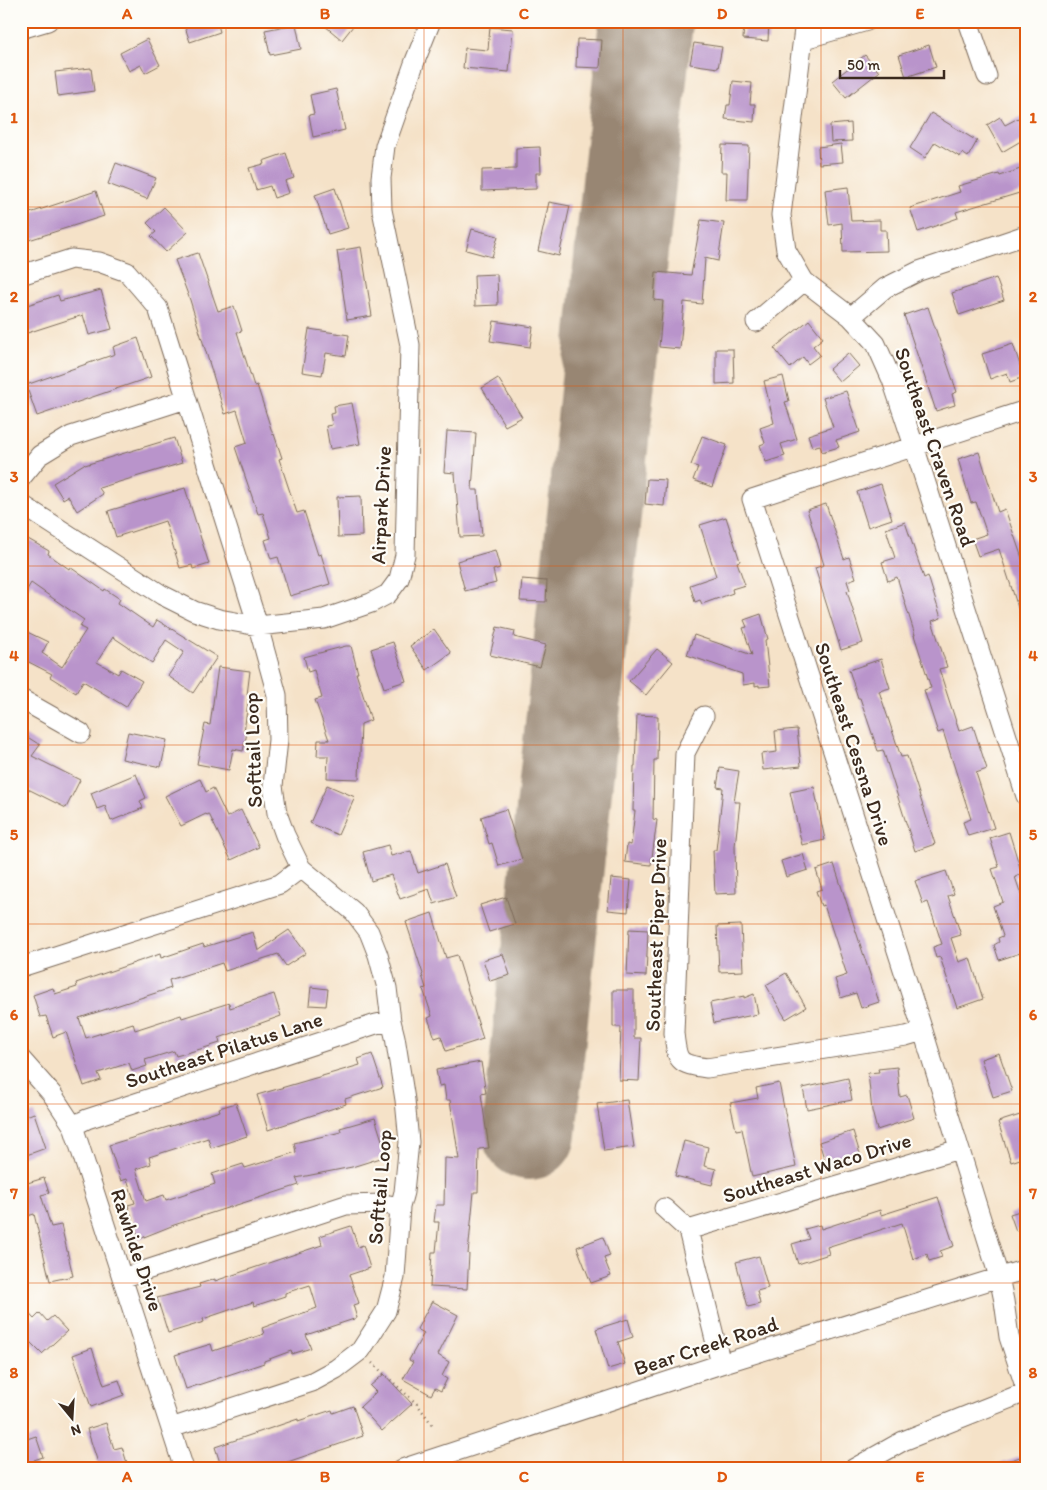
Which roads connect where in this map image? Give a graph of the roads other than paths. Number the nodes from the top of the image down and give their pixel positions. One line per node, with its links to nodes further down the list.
1 (48, 21): 5 (street)
2 (431, 21): 18 (street, Airpark Drive)
3 (867, 21): 6 (street)
4 (968, 21): 7 (street)
5 (22, 26)
6 (804, 30): 10 (street, Southeast Craven Road)
7 (987, 76)
8 (1026, 235): 11 (street)
9 (21, 275): 13 (street, Softtail Loop)
10 (804, 281): 11 (street, Southeast Craven Road); 12 (street)
11 (851, 317): 15 (street, Southeast Craven Road)
12 (756, 322)
13 (186, 399): 16 (street); 18 (street, Softtail Loop)
14 (1026, 410): 15 (street, Southeast Cessna Drive)
15 (914, 446): 22 (street, Southeast Craven Road); 26 (street, Southeast Cessna Drive)
16 (21, 478)
17 (21, 504): 18 (street, Airpark Drive)
18 (258, 626): 23 (street, Softtail Loop)
19 (21, 699): 21 (street)
20 (704, 716): 26 (street, Southeast Piper Drive)
21 (81, 733)
22 (1026, 796)
23 (301, 868): 24 (street); 25 (street, Softtail Loop)
24 (21, 967)
25 (391, 1021): 28 (street, Southeast Pilatus Lane); 30 (street, Softtail Loop)
26 (923, 1031): 29 (street, Southeast Cessna Drive)
27 (21, 1059): 28 (street, Rawhide Drive)
28 (73, 1126): 35 (street, Rawhide Drive)
29 (959, 1149): 32 (street, Southeast Waco Drive); 34 (street, Southeast Cessna Drive)
30 (400, 1207): 35 (street); 38 (street, Softtail Loop)
31 (664, 1208): 32 (street)
32 (688, 1230): 36 (street)
33 (1026, 1269): 34 (street, Bear Creek Road)
34 (999, 1277): 36 (street, Bear Creek Road); 37 (street, Southeast Cessna Drive)
35 (122, 1278): 38 (street, Rawhide Drive)
36 (721, 1364): 40 (street, Bear Creek Road)
37 (1026, 1390): 41 (street)
38 (171, 1428): 39 (street, Rawhide Drive)
39 (184, 1469)
40 (402, 1469)
41 (853, 1469)

